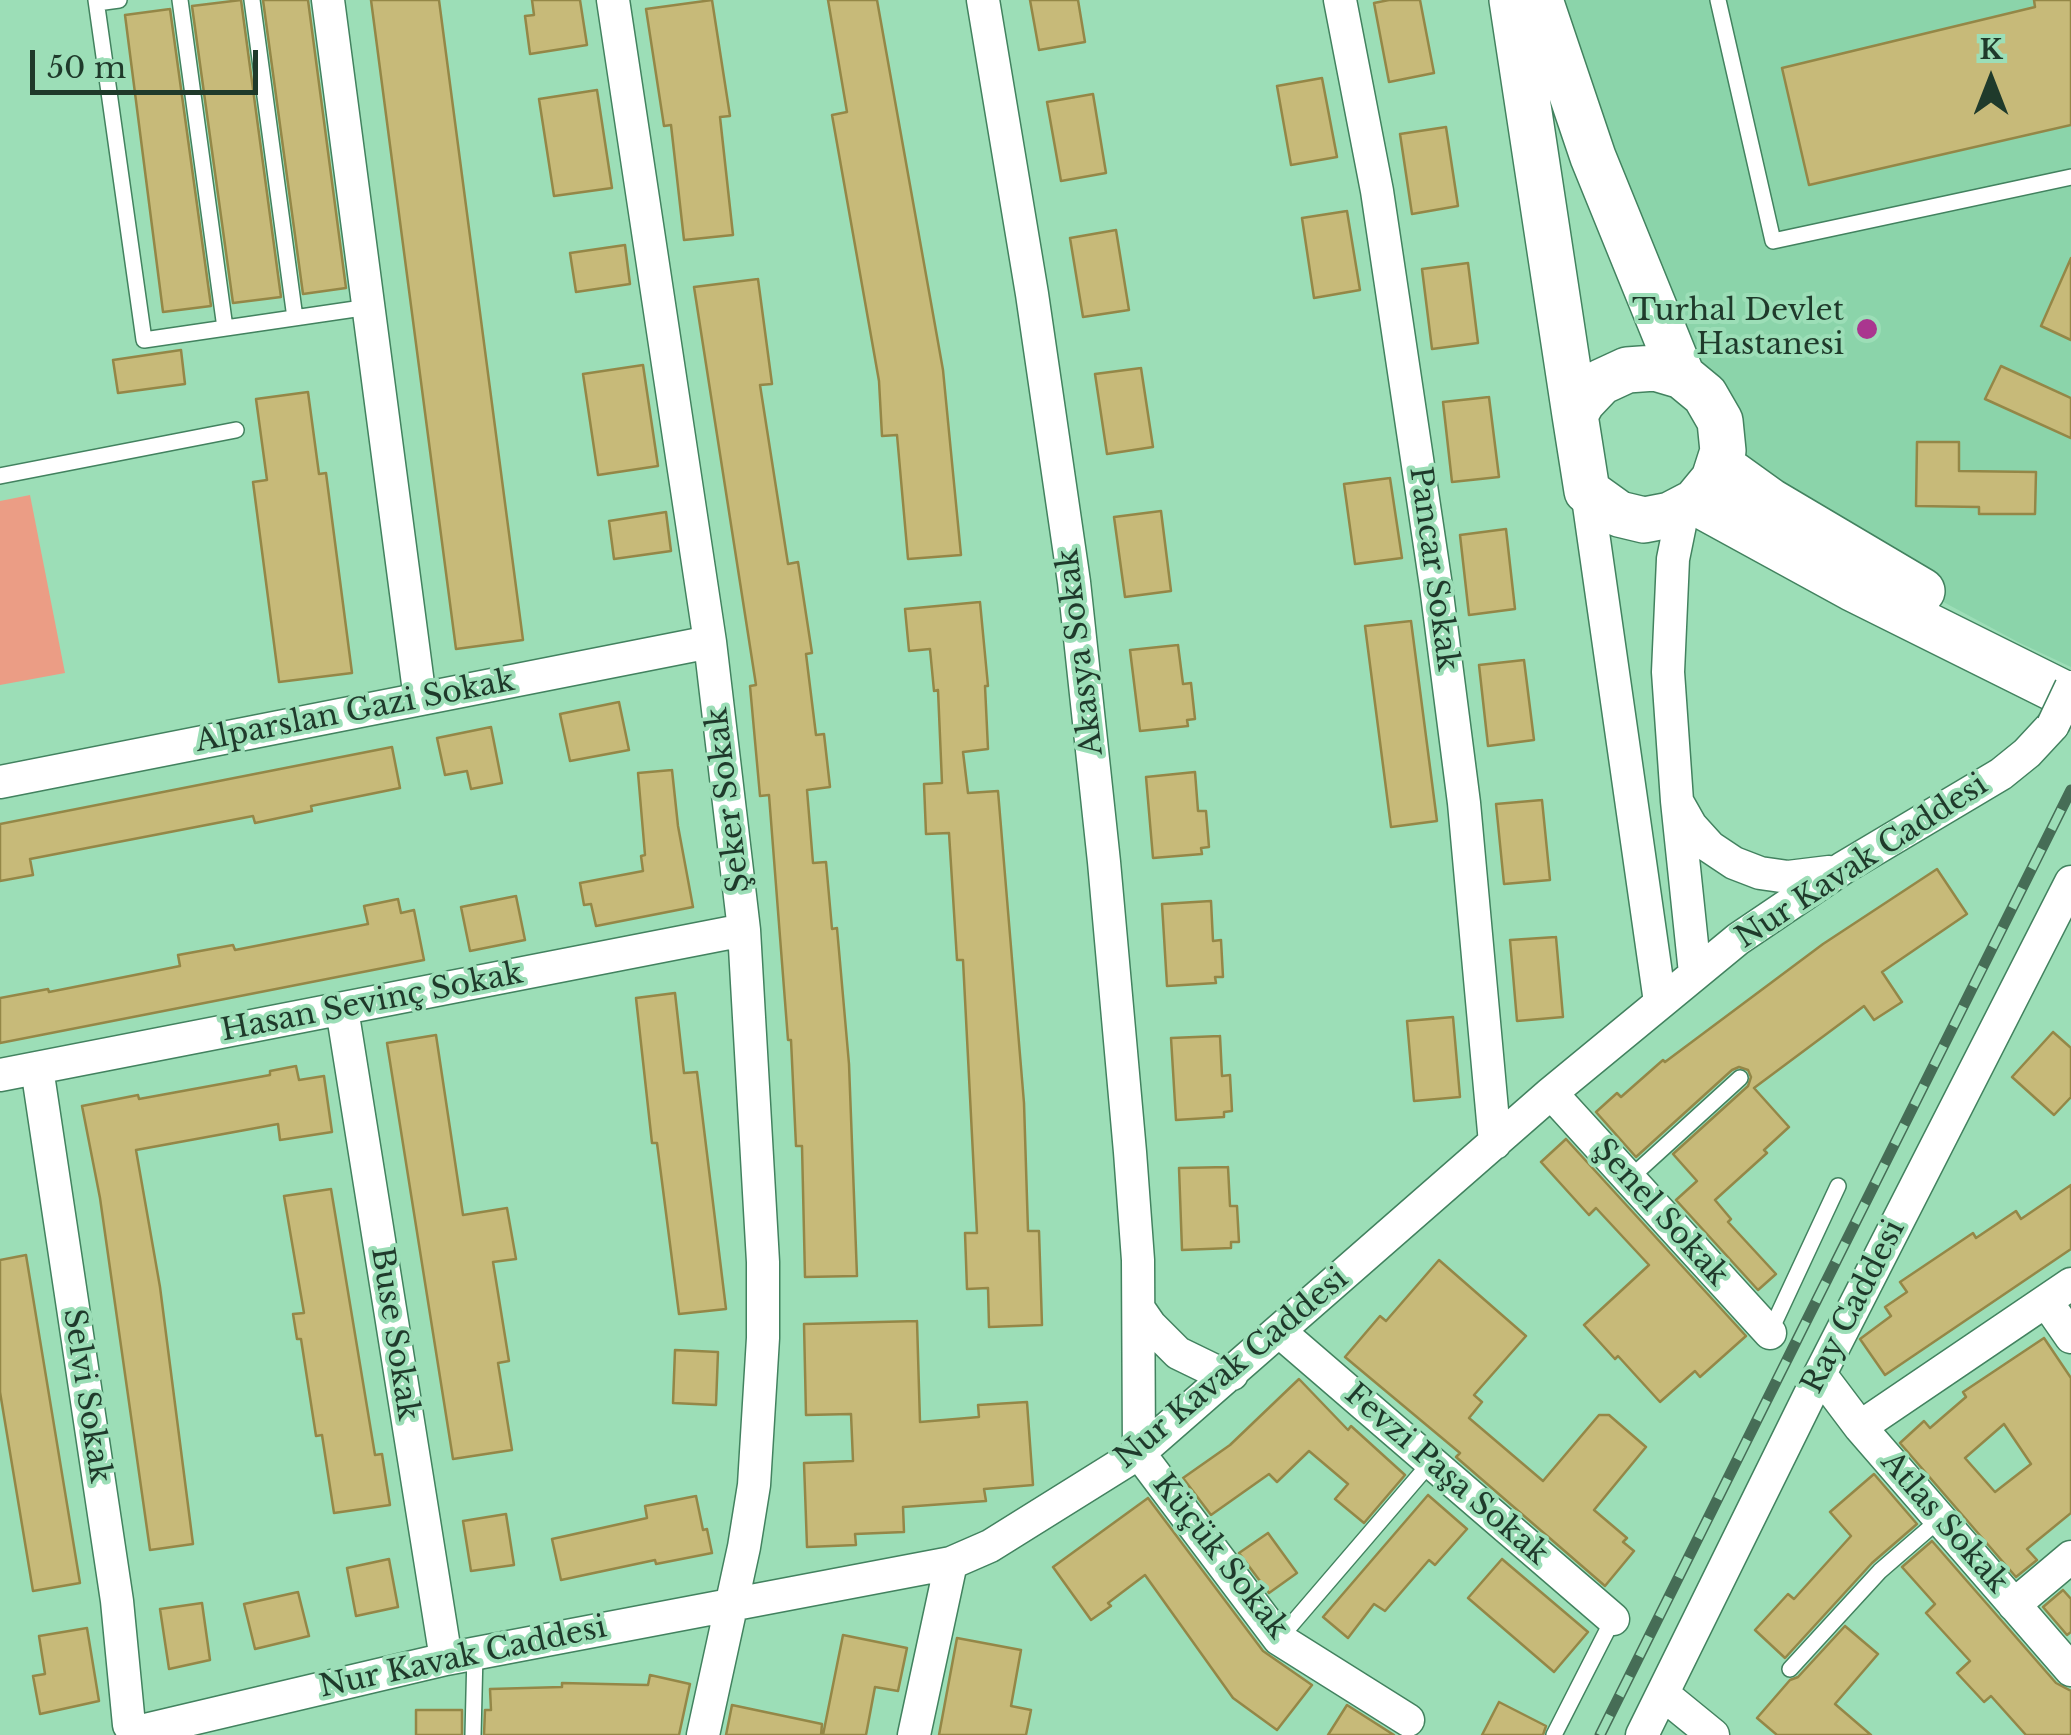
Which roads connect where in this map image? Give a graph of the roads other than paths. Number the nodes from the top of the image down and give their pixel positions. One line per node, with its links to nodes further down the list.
1 (119, 0): 11 (lane)
2 (180, 0): 15 (lane)
3 (252, 0): 14 (lane)
4 (328, 0): 13 (street)
5 (613, 0): 23 (street, Şeker Sokak)
6 (983, 0): 44 (street, Akasya Sokak)
7 (1340, 0): 40 (street, Pancar Sokak)
8 (1512, 0): 17 (street)
9 (1540, 0): 16 (street)
10 (1718, 0): 12 (lane)
11 (97, 2): 15 (lane)
12 (2071, 177)
13 (368, 307): 14 (lane); 26 (street)
14 (295, 318): 15 (lane)
15 (225, 328)
16 (1682, 376): 17 (street); 19 (street)
17 (1575, 415): 21 (street)
18 (236, 430): 20 (lane)
19 (1720, 465): 22 (street); 24 (street)
20 (0, 476)
21 (1587, 491): 22 (street); 34 (street)
22 (1689, 506): 27 (street); 29 (street)
23 (710, 642): 26 (street, Alparslan Gazi Sokak); 32 (street, Şeker Sokak)
24 (2071, 667)
25 (2071, 687): 27 (street, Nur Kavak Caddesi, bridge)
26 (420, 699): 28 (street, Alparslan Gazi Sokak)
27 (2062, 711): 30 (street, Nur Kavak Caddesi)
28 (0, 782)
29 (1677, 802): 30 (street); 33 (street)
30 (1843, 868): 33 (street, Nur Kavak Caddesi)
31 (2071, 882): 49 (street, Ray Caddesi)
32 (744, 930): 35 (street, Hasan Sevinç Sokak); 56 (street, Şeker Sokak)
33 (1695, 972): 34 (street, Nur Kavak Caddesi)
34 (1660, 1002): 39 (street, Nur Kavak Caddesi)
35 (342, 1009): 36 (street, Hasan Sevinç Sokak); 60 (street, Buse Sokak)
36 (37, 1068): 37 (street, Hasan Sevinç Sokak); 65 (street, Selvi Sokak)
37 (0, 1075)
38 (1740, 1078): 41 (lane)
39 (1551, 1093): 40 (street, Nur Kavak Caddesi); 41 (street, Şenel Sokak)
40 (1495, 1143): 45 (street, Nur Kavak Caddesi)
41 (1630, 1179): 46 (street, Şenel Sokak)
42 (1838, 1186): 46 (lane)
43 (2058, 1292): 47 (street); 50 (street)
44 (1139, 1309): 48 (street); 51 (street, Akasya Sokak)
45 (1280, 1332): 48 (street, Nur Kavak Caddesi); 52 (street, Fevzi Paşa Sokak)
46 (1770, 1333)
47 (2071, 1338)
48 (1232, 1374): 51 (street, Nur Kavak Caddesi)
49 (1820, 1374): 50 (street, Atlas Sokak); 63 (street, Ray Caddesi)
50 (1860, 1427): 53 (street, Atlas Sokak)
51 (1139, 1453): 55 (street, Nur Kavak Caddesi); 59 (street, Küçük Sokak)
52 (1431, 1462): 58 (street, Fevzi Paşa Sokak); 59 (lane)
53 (1940, 1519): 57 (street, Atlas Sokak); 61 (lane)
54 (2071, 1557): 57 (street)
55 (951, 1564): 56 (street, Nur Kavak Caddesi); 68 (street)
56 (732, 1605): 60 (street, Nur Kavak Caddesi); 67 (street, Şeker Sokak)
57 (2014, 1605): 62 (street, Atlas Sokak)
58 (1612, 1619): 69 (lane)
59 (1279, 1640): 64 (street, Küçük Sokak)
60 (460, 1656): 65 (street, Nur Kavak Caddesi); 66 (lane)
61 (1790, 1669)
62 (2071, 1670)
63 (1664, 1695): 70 (street, Ray Caddesi); 71 (street)
64 (1408, 1720)
65 (132, 1731)
66 (473, 1735)
67 (703, 1735)
68 (914, 1735)
69 (1554, 1735)
70 (1642, 1735)
71 (1713, 1735)

